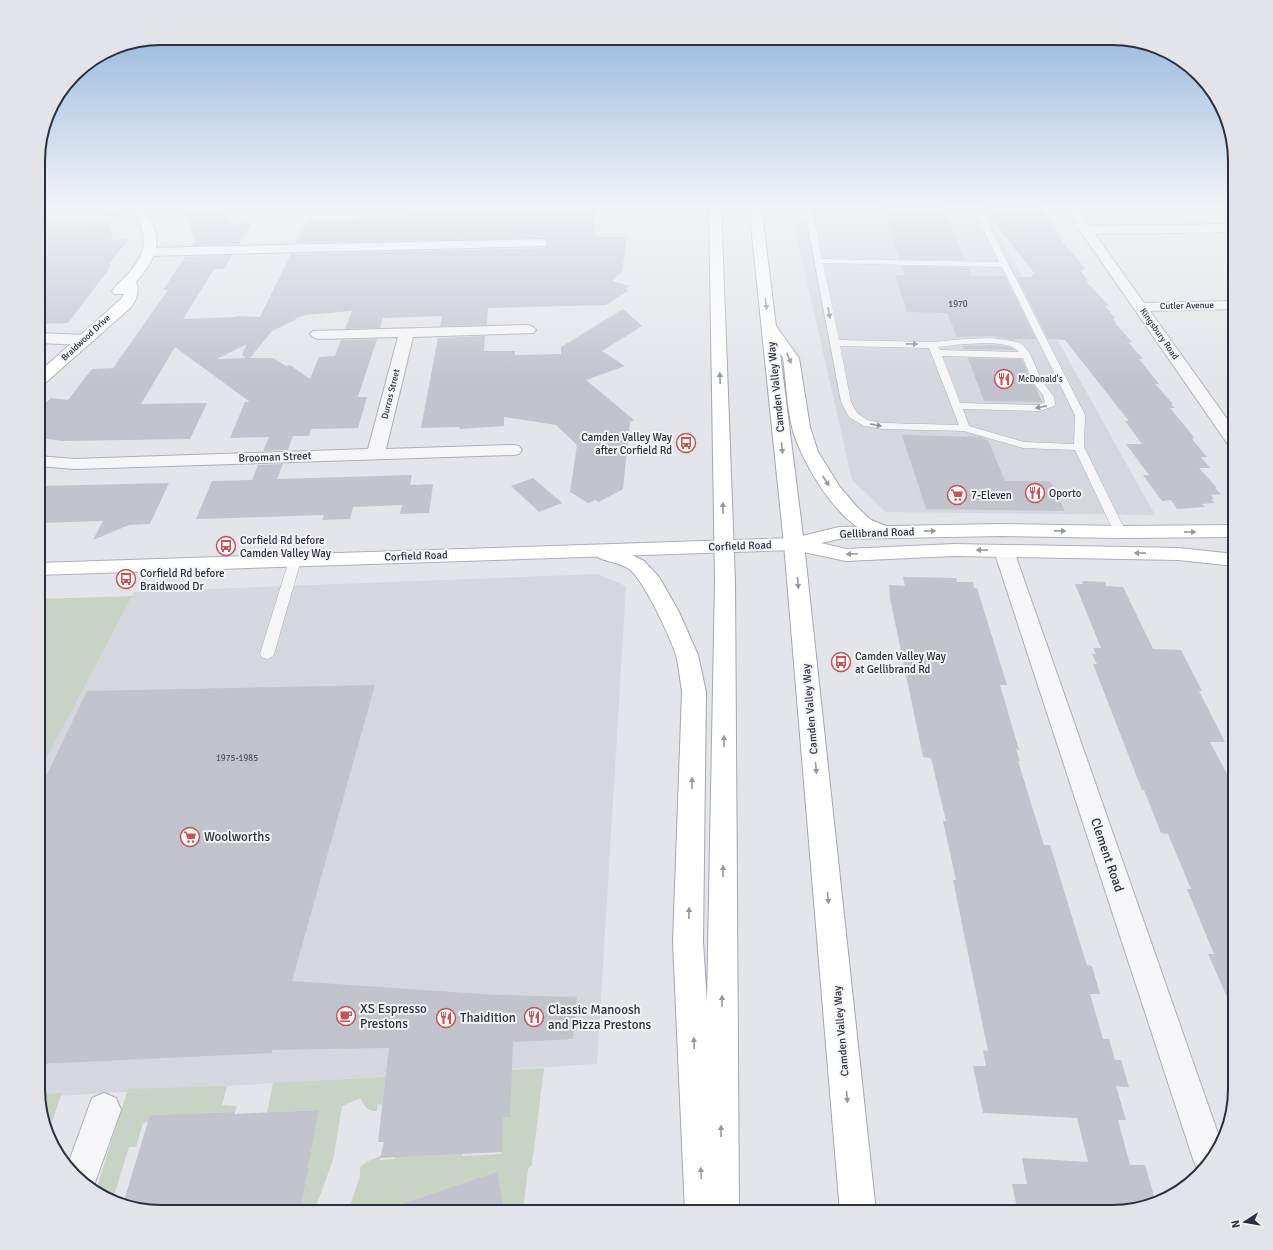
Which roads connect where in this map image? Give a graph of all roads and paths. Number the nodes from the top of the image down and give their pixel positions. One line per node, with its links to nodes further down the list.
1 (143, 264): 15 (main road, Braidwood Drive)
2 (717, 264): 33 (main road, one-way to 2)
3 (762, 264): 10 (main road, Camden Valley Way, one-way to 10)
4 (820, 264): 16 (lane, one-way to 16)
5 (964, 264): 7 (lane)
6 (1110, 264): 9 (street, Kingsbury Road)
7 (1005, 265): 25 (lane)
8 (1228, 306): 9 (street, Cutler Avenue)
9 (1140, 307): 22 (street, Kingsbury Road)
10 (769, 326): 30 (main road, one-way to 30); 32 (main road, Camden Valley Way, one-way to 32)
11 (528, 330): 13 (street)
12 (318, 334): 13 (street)
13 (406, 334): 27 (street, Durras Street)
14 (45, 338): 15 (street)
15 (86, 340): 19 (main road, Braidwood Drive)
16 (834, 343): 17 (lane, one-way to 17); 23 (lane, one-way to 23)
17 (934, 349): 18 (lane); 18 (lane); 20 (lane)
18 (1025, 355): 20 (lane, one-way to 20)
19 (45, 374)
20 (956, 406): 23 (lane)
21 (1228, 410): 22 (street)
22 (1213, 411): 24 (street, Kingsbury Road)
23 (965, 428): 25 (lane)
24 (1228, 432)
25 (1079, 447): 31 (lane)
26 (512, 450): 27 (street, Brooman Street)
27 (376, 454): 28 (street, Brooman Street)
28 (45, 462)
29 (1228, 531): 31 (main road, Gellibrand Road, one-way to 29)
30 (882, 532): 31 (main road, Gellibrand Road, one-way to 31); 32 (main road, Gellibrand Road)
31 (1120, 532)
32 (794, 544): 33 (main road, Corfield Road); 35 (main road, Gellibrand Road, one-way to 32); 45 (main road, Camden Valley Way, one-way to 45)
33 (724, 547): 34 (main road, Corfield Road); 44 (main road, one-way to 33)
34 (601, 551): 37 (main road, Corfield Road); 43 (main road, one-way to 34)
35 (1004, 551): 36 (main road, Gellibrand Road, one-way to 35); 41 (street, Clement Road)
36 (1228, 559)
37 (295, 560): 38 (main road, Corfield Road); 39 (lane)
38 (45, 569)
39 (267, 654)
40 (104, 1110): 42 (street)
41 (1208, 1153)
42 (82, 1173)
43 (703, 1205)
44 (721, 1205)
45 (857, 1205)

